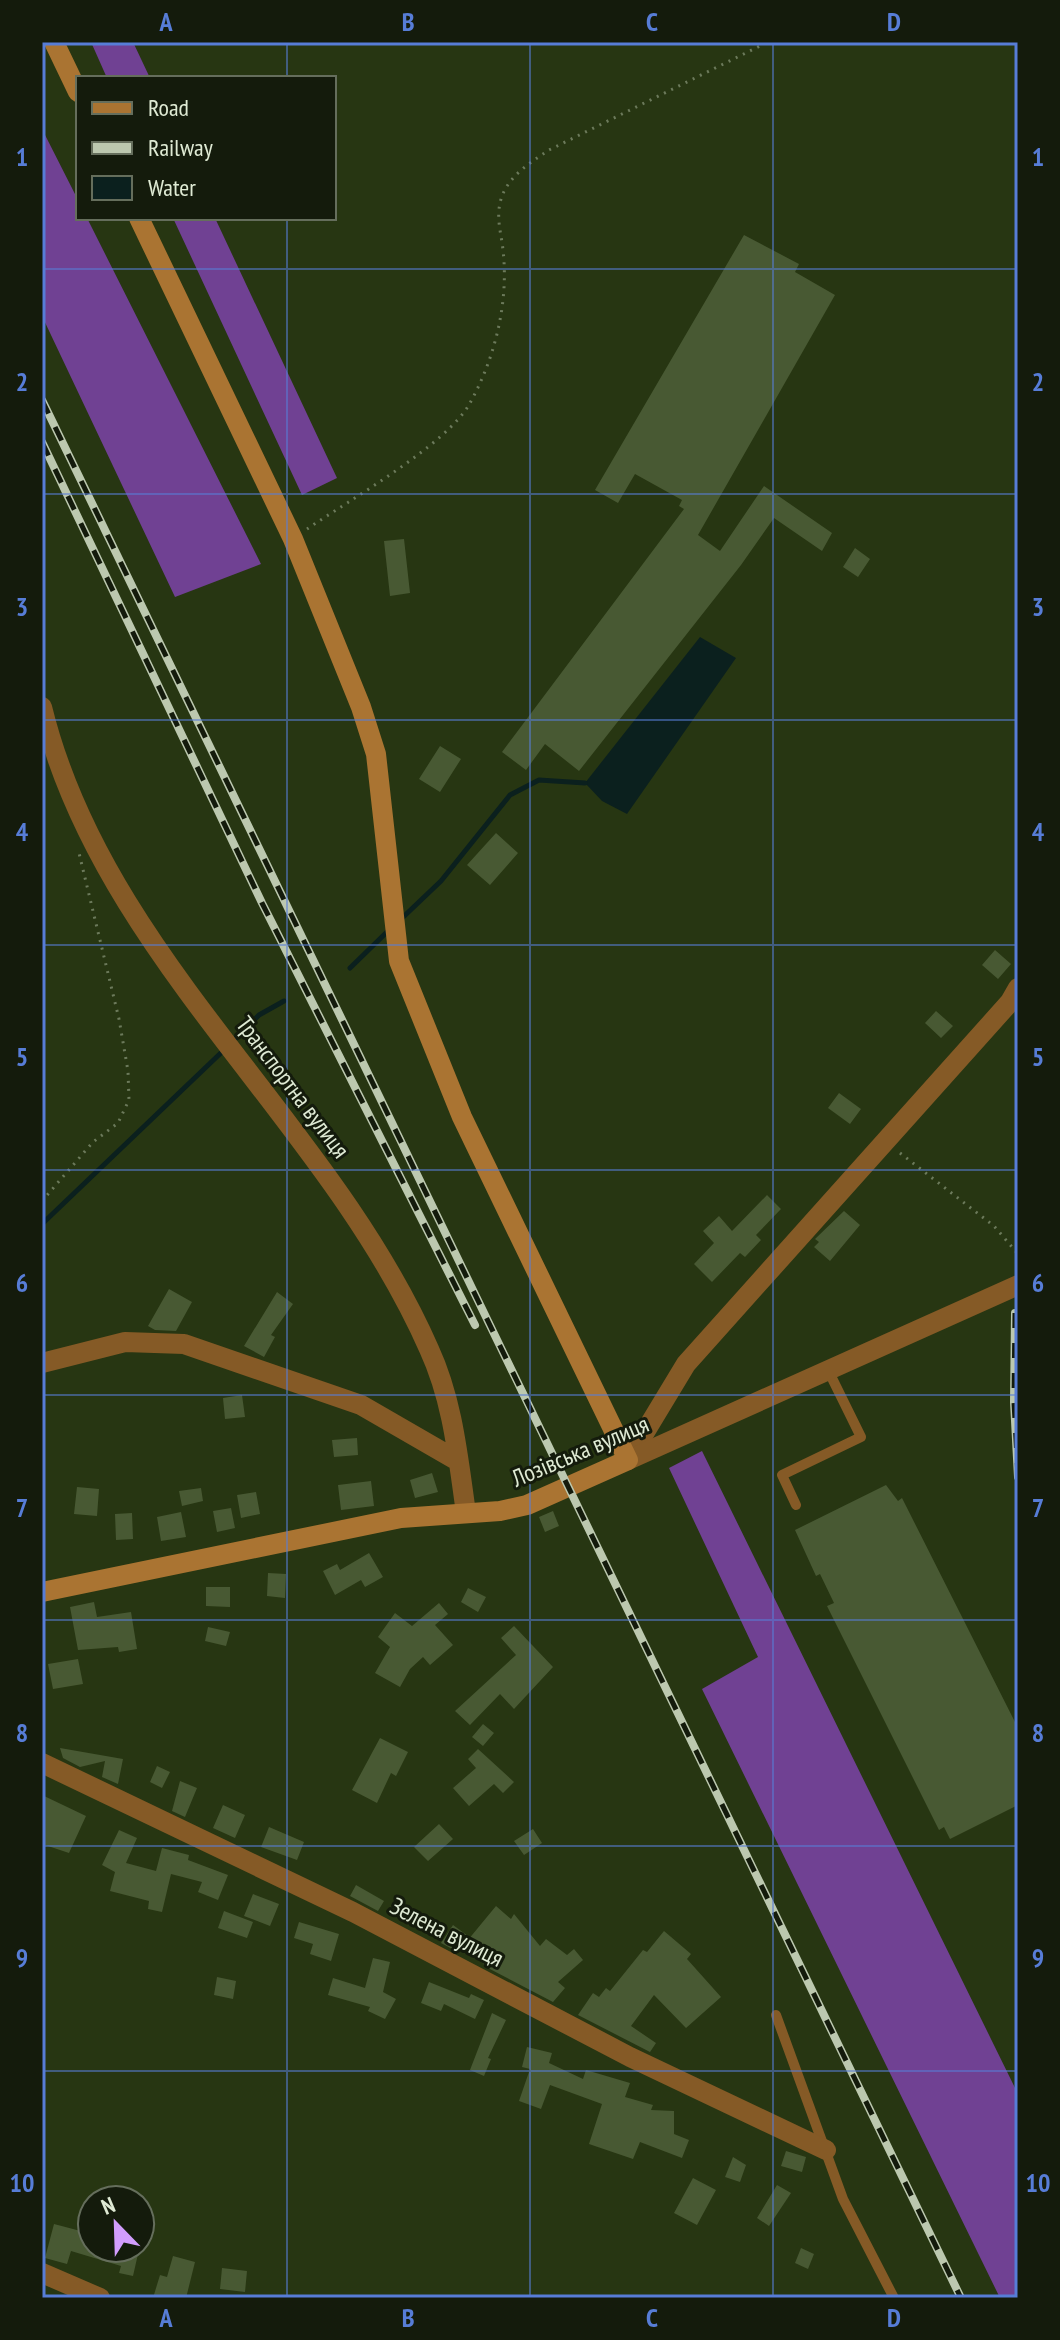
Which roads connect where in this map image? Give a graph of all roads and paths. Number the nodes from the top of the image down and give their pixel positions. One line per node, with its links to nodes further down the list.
1 (54, 42): 3 (main road)
2 (768, 42): 5 (path)
3 (76, 88)
4 (140, 220): 5 (main road)
5 (293, 539): 16 (main road)
6 (42, 707): 7 (street, Транспортна вулиця)
7 (82, 822): 10 (path); 17 (street, Транспортна вулиця)
8 (1018, 988): 9 (street)
9 (885, 1141): 11 (path); 16 (street)
10 (42, 1201)
11 (1018, 1254)
12 (1018, 1278): 13 (lane)
13 (1018, 1285): 15 (street, Лозівська вулиця)
14 (42, 1363): 17 (street)
15 (828, 1370): 16 (street, Лозівська вулиця); 18 (lane)
16 (628, 1460): 19 (main road, Лозівська вулиця)
17 (458, 1461): 19 (street, Транспортна вулиця)
18 (796, 1505)
19 (466, 1513): 20 (main road, Лозівська вулиця)
20 (42, 1592)
21 (42, 1763): 23 (street, Зелена вулиця)
22 (776, 2015): 23 (lane)
23 (826, 2150): 26 (lane)
24 (42, 2273): 25 (street)
25 (100, 2298)
26 (894, 2298)

